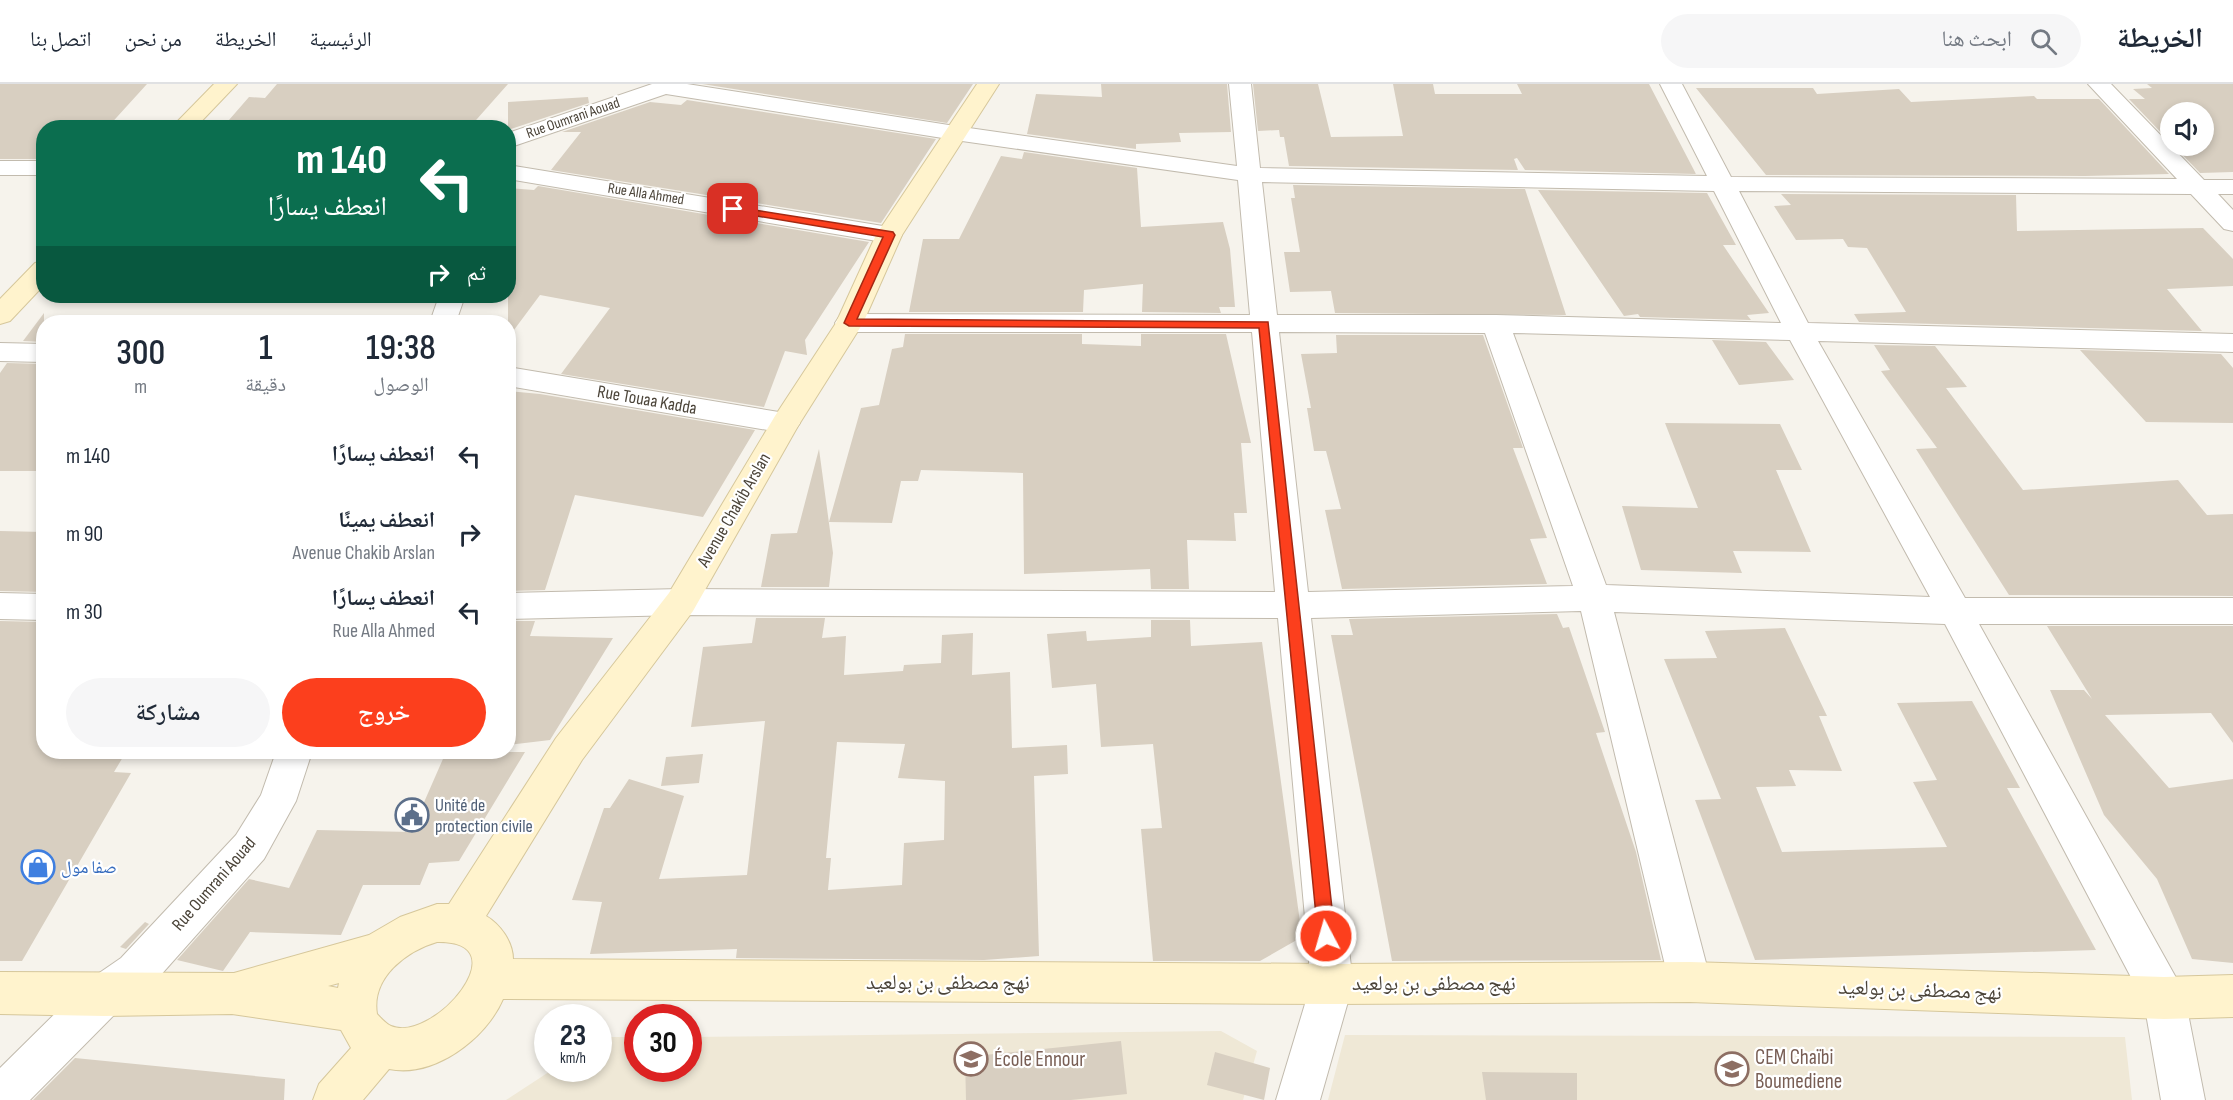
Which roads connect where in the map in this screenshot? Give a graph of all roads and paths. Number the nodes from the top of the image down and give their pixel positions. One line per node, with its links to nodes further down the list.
1 (226, 84): 7 (main road)
2 (988, 84): 8 (main road, Avenue Chakib Arslan)
3 (1240, 84): 13 (street)
4 (1671, 84): 14 (street)
5 (2099, 84): 15 (street)
6 (669, 86): 8 (street); 9 (street, Rue Oumrani Aouad)
7 (190, 120)
8 (955, 134): 13 (street); 18 (main road, Avenue Chakib Arslan)
9 (516, 138)
10 (0, 168): 11 (street)
11 (36, 168)
12 (516, 173): 18 (street, Rue Alla Ahmed)
13 (1250, 175): 14 (street); 23 (street)
14 (1722, 184): 15 (street); 24 (street)
15 (2196, 186): 16 (street); 17 (street)
16 (2233, 187)
17 (2233, 224)
18 (889, 235): 21 (main road, Avenue Chakib Arslan)
19 (36, 277): 20 (main road)
20 (0, 315)
21 (849, 323): 23 (street); 29 (main road, Avenue Chakib Arslan)
22 (1496, 324): 23 (street); 24 (street); 30 (street)
23 (1264, 325): 32 (street)
24 (1798, 330): 25 (street); 36 (street)
25 (2233, 343)
26 (0, 352): 27 (street)
27 (36, 353)
28 (516, 377): 29 (street, Rue Touaa Kadda)
29 (785, 423): 31 (main road, Avenue Chakib Arslan)
30 (1594, 598): 32 (street); 36 (street); 42 (street)
31 (681, 602): 32 (street); 34 (street); 39 (main road, Avenue Chakib Arslan)
32 (1291, 604): 43 (street)
33 (0, 606): 35 (street)
34 (516, 606)
35 (36, 607)
36 (1955, 611): 37 (street); 48 (street)
37 (2233, 611)
38 (292, 759): 46 (street, Rue Oumrani Aouad)
39 (459, 923): 40 (main road); 41 (main road)
40 (381, 952): 45 (main road); 49 (main road)
41 (491, 979): 43 (main road, نهج مصطفى بن بولعيد); 50 (main road)
42 (1690, 982): 43 (main road, نهج مصطفى بن بولعيد); 48 (main road, نهج مصطفى بن بولعيد)
43 (1332, 984): 53 (street)
44 (0, 993): 46 (main road)
45 (232, 993): 46 (main road); 49 (main road)
46 (104, 995): 51 (street, Rue Oumrani Aouad)
47 (2233, 996): 48 (main road, نهج مصطفى بن بولعيد)
48 (2164, 998): 54 (street)
49 (355, 1011): 50 (main road)
50 (380, 1046): 52 (main road)
51 (0, 1099)
52 (335, 1100)
53 (1298, 1100)
54 (2183, 1100)

